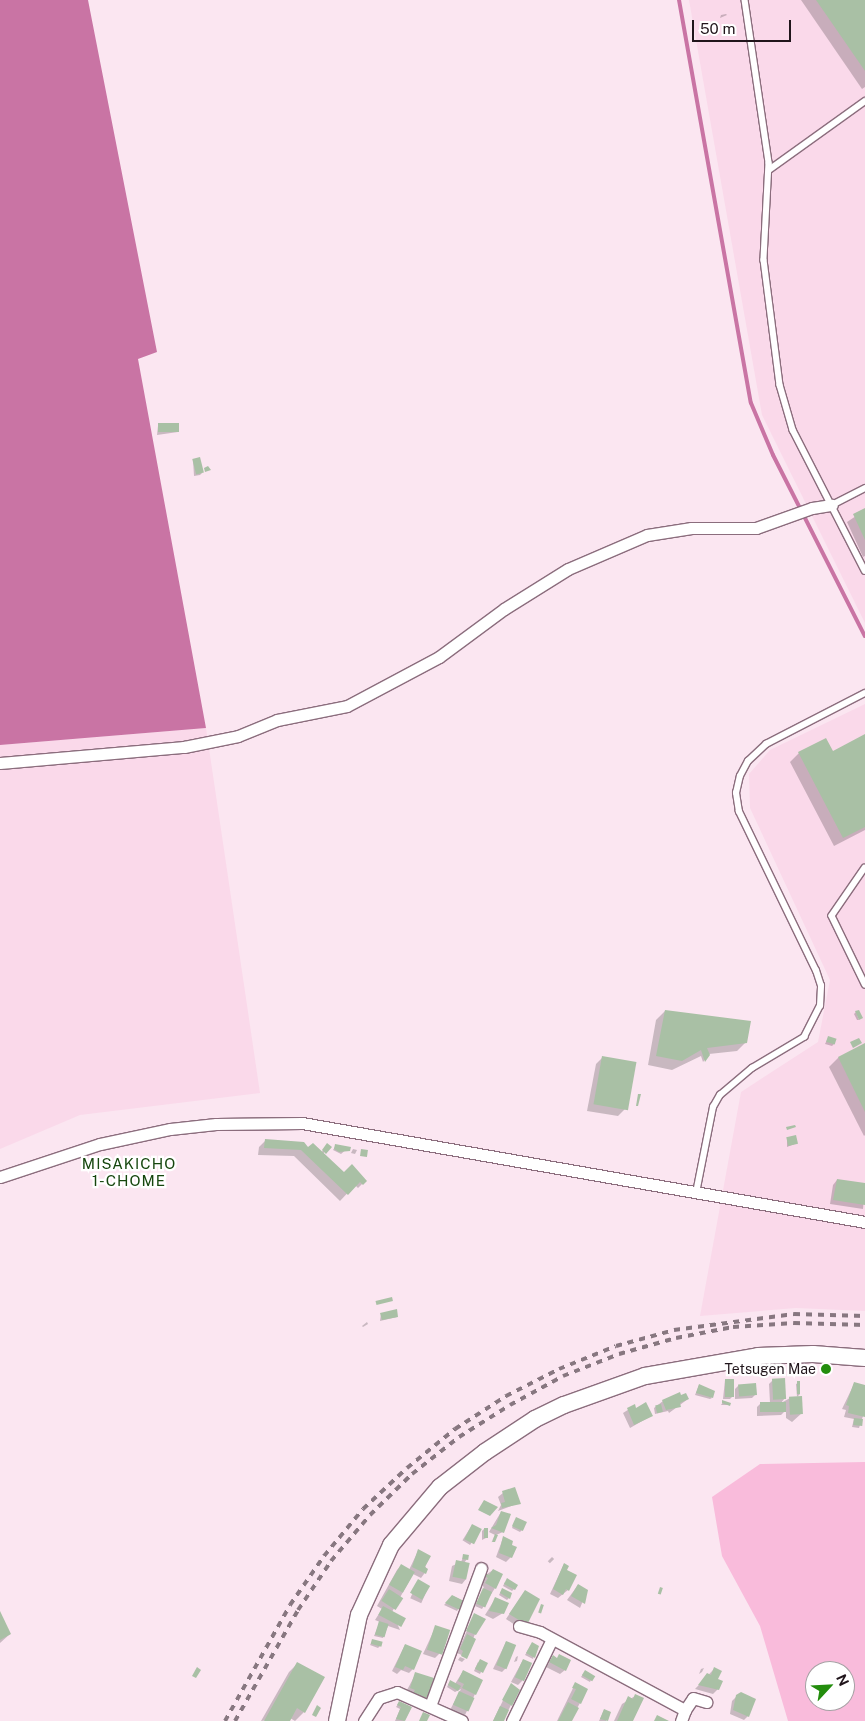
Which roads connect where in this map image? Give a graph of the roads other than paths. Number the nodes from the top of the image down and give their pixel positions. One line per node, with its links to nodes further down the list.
1 (745, 0): 3 (lane)
2 (865, 101): 3 (lane)
3 (769, 170): 5 (lane)
4 (865, 488): 5 (lane)
5 (832, 506): 6 (lane); 8 (street)
6 (865, 571)
7 (865, 693): 12 (lane)
8 (0, 763)
9 (865, 868): 10 (lane)
10 (865, 984)
11 (0, 1177): 12 (street)
12 (696, 1193): 13 (street)
13 (865, 1222)
14 (865, 1358): 21 (street)
15 (481, 1568): 19 (street)
16 (519, 1626): 17 (street)
17 (552, 1640): 20 (street); 24 (street)
18 (706, 1702): 20 (street)
19 (430, 1706): 22 (street); 23 (street)
20 (683, 1716)
21 (337, 1721)
22 (364, 1721)
23 (462, 1721)
24 (512, 1721)

